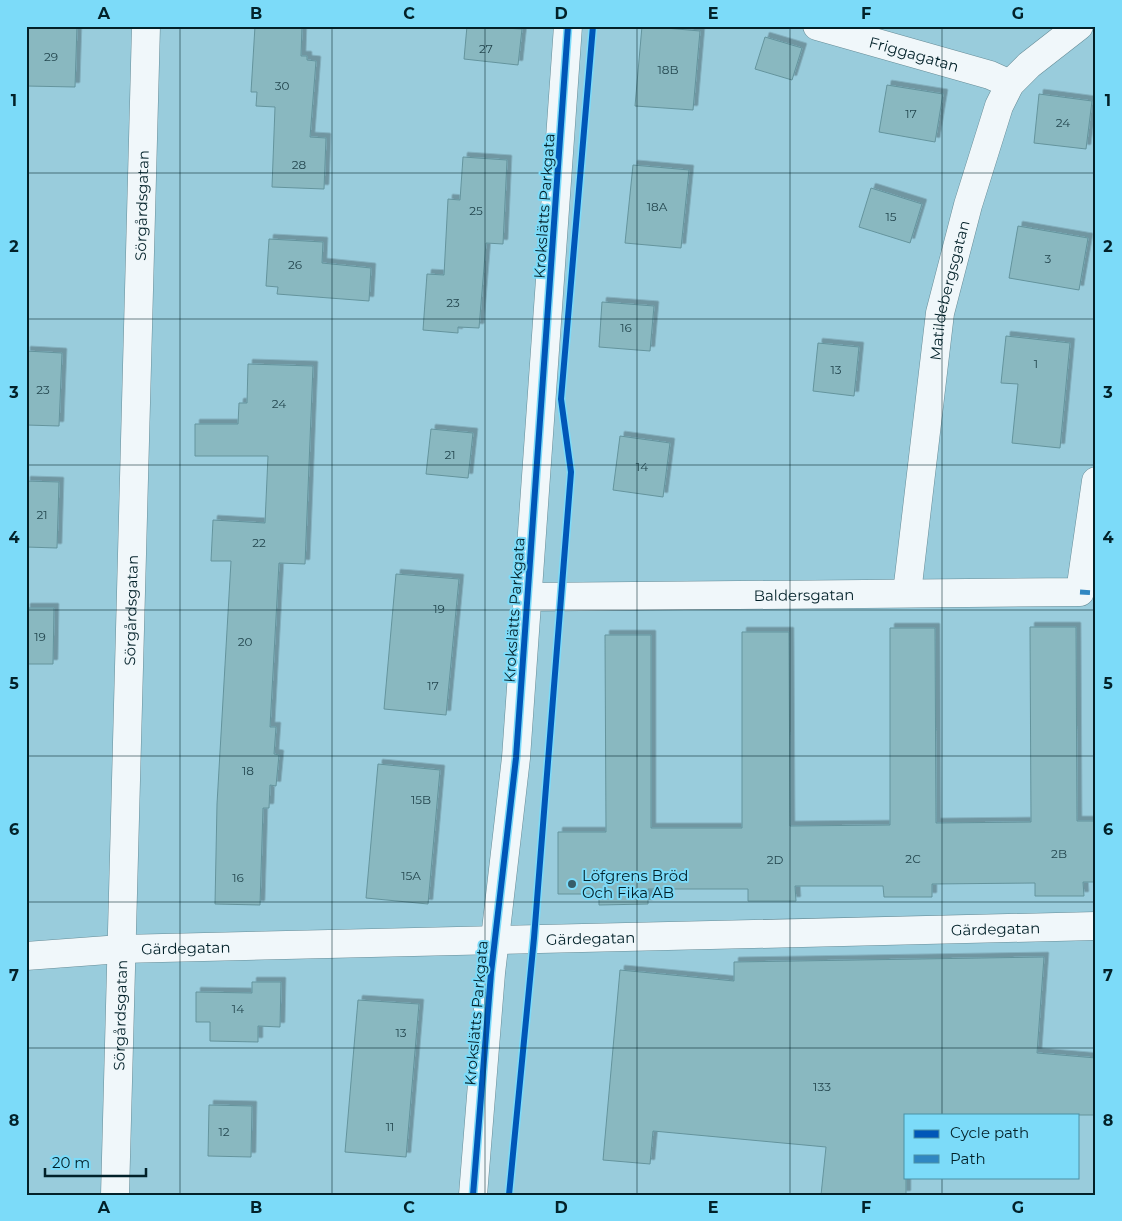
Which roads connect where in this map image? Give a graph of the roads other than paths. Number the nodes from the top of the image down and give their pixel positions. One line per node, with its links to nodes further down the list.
1 (146, 26): 11 (street, Sörgårdsgatan)
2 (568, 26): 8 (street, Krokslätts Parkgata)
3 (817, 26): 5 (street, Friggagatan)
4 (1079, 26): 5 (street, Matildebergsgatan)
5 (1010, 84): 7 (street, Matildebergsgatan)
6 (1096, 481): 7 (street, Baldersgatan)
7 (907, 593): 8 (street, Baldersgatan)
8 (528, 596): 10 (street, Krokslätts Parkgata)
9 (1096, 926): 10 (street, Gärdegatan)
10 (495, 939): 11 (street, Gärdegatan); 14 (street, Krokslätts Parkgata)
11 (121, 949): 12 (street, Gärdegatan); 13 (street, Sörgårdsgatan)
12 (26, 956)
13 (115, 1195)
14 (473, 1195)

